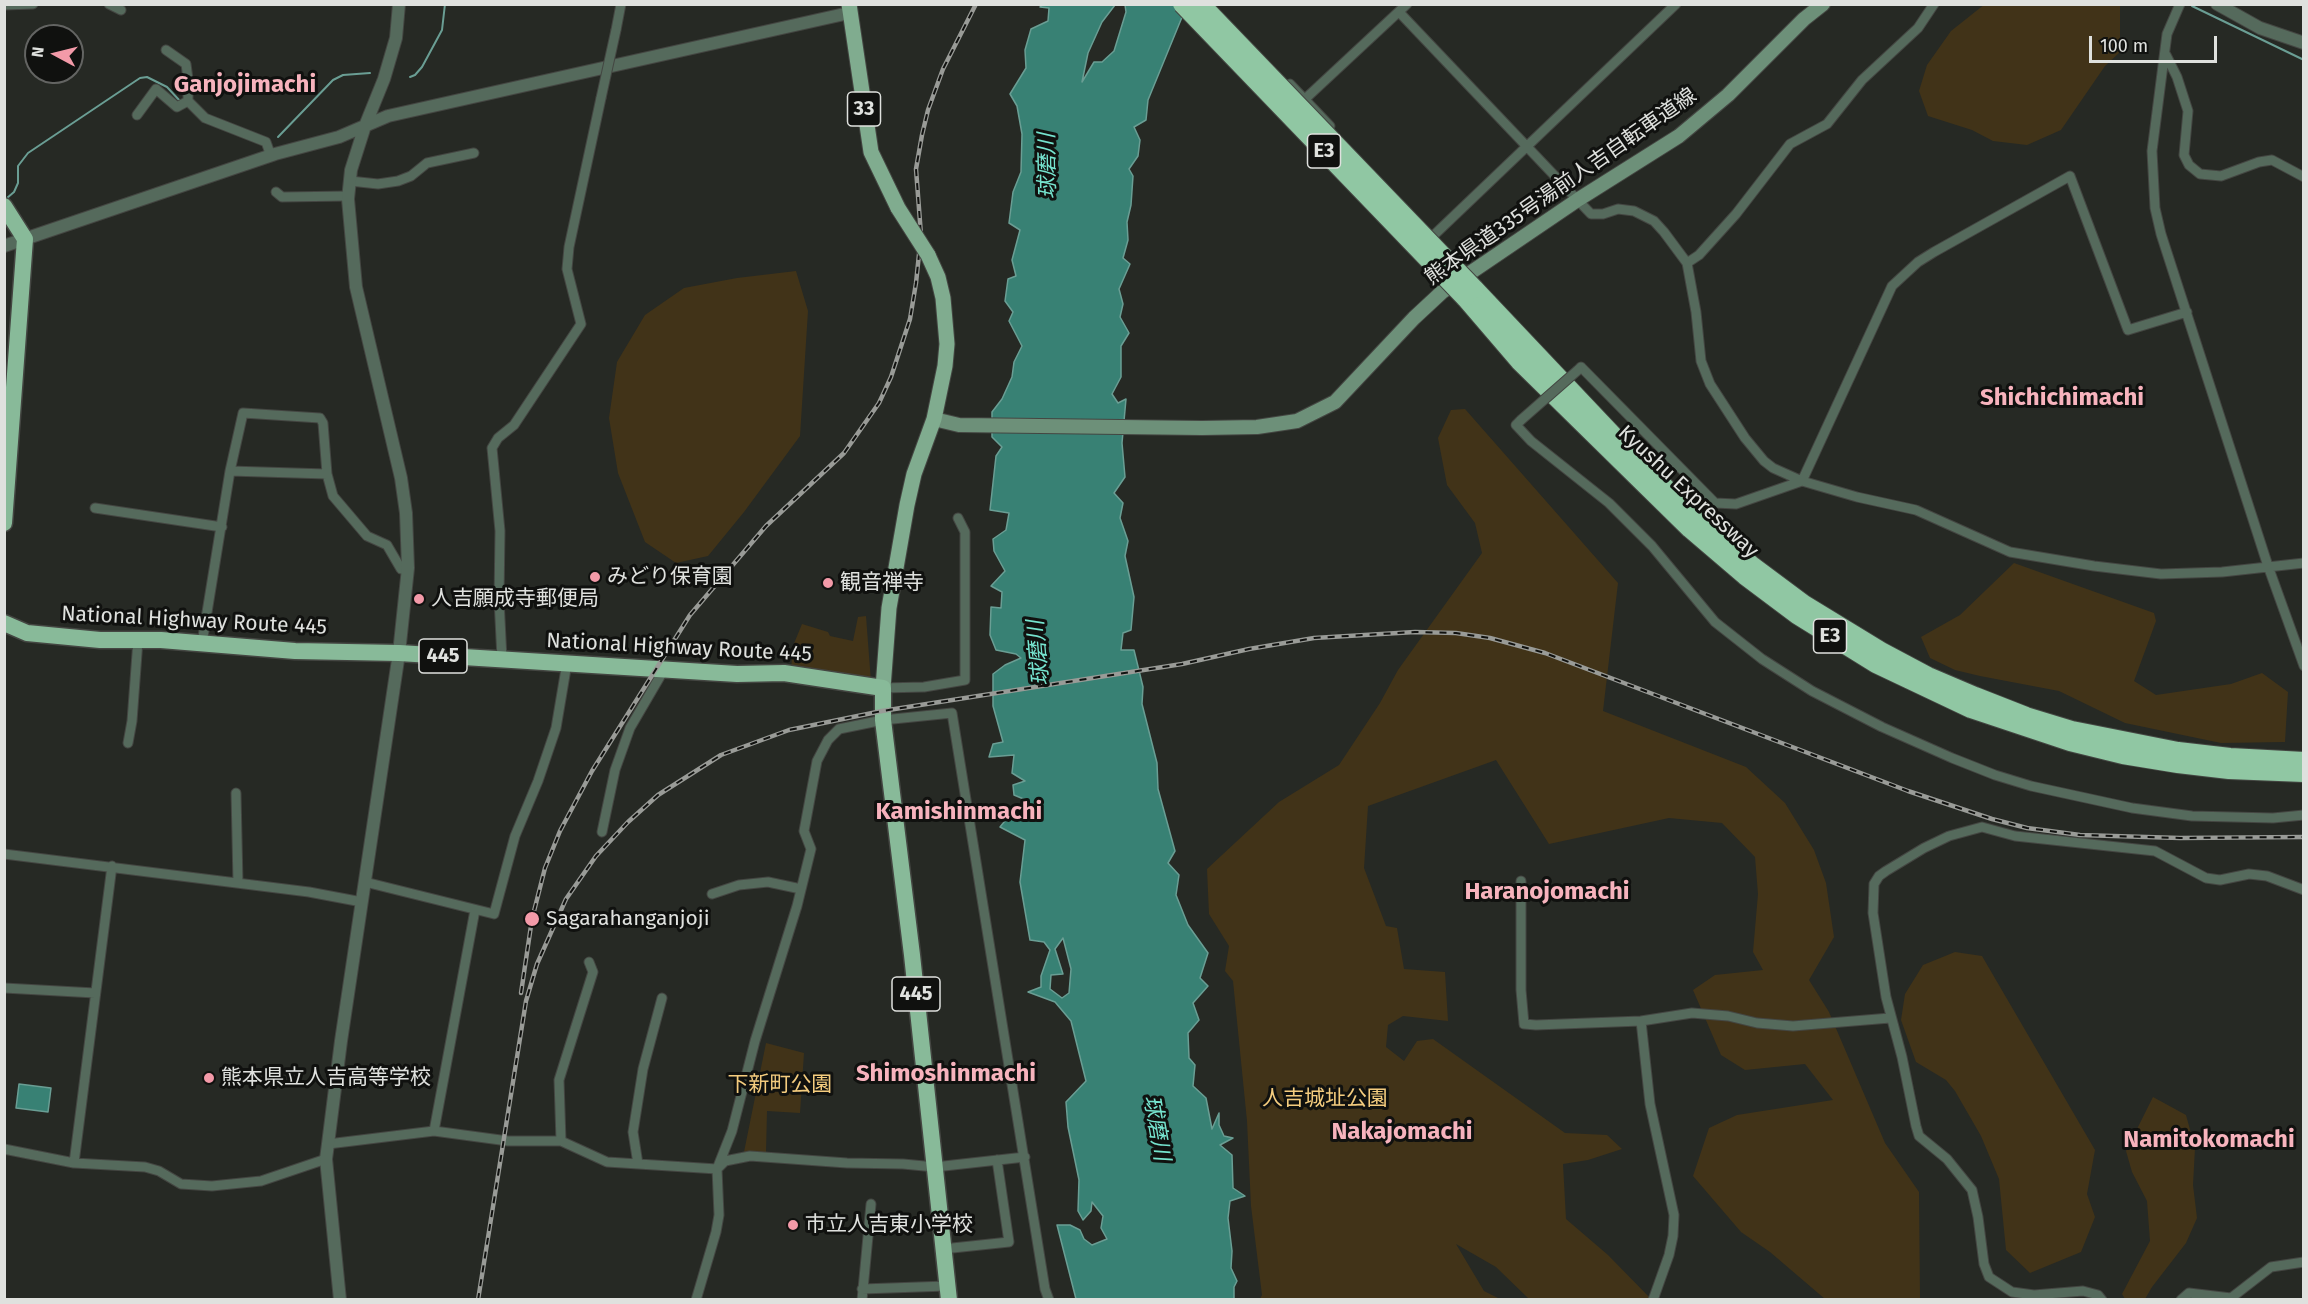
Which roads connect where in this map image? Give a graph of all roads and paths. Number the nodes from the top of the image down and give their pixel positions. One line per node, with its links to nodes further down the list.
1 (33, 4): 12 (street)
2 (109, 4): 15 (street)
3 (399, 4): 23 (street)
4 (621, 4): 54 (street, bridge)
5 (1182, 4): 37 (highway, Kyushu Expressway / E3, bridge)
6 (1407, 4): 16 (street)
7 (1676, 4): 24 (street)
8 (1823, 4): 31 (main road, 熊本県道335号湯前人吉自転車道線)
9 (1934, 4): 36 (street)
10 (2180, 4): 19 (street)
11 (2217, 4): 17 (street)
12 (4, 5)
13 (1209, 7): 20 (street); 37 (highway, Kyushu Expressway / E3, bridge)
14 (849, 9): 23 (street); 39 (main road, 33, bridge)
15 (121, 10)
16 (1399, 12): 20 (street); 24 (street)
17 (2304, 43)
18 (166, 50): 21 (street)
19 (2165, 54): 27 (street); 38 (street)
20 (1305, 99): 33 (street)
21 (188, 101): 22 (street); 26 (street)
22 (137, 115)
23 (365, 126): 26 (street); 28 (street)
24 (1527, 145): 31 (street); 33 (street)
25 (474, 153): 28 (street)
26 (271, 156): 34 (street)
27 (2304, 177)
28 (350, 181): 30 (street)
29 (276, 192): 30 (street)
30 (348, 196): 49 (street)
31 (1579, 199): 36 (street); 37 (main road, 熊本県道335号湯前人吉自転車道線)
32 (4, 206): 34 (highway)
33 (1434, 235): 37 (street)
34 (25, 239): 35 (street); 45 (highway)
35 (4, 246)
36 (1687, 263): 42 (street)
37 (1470, 286): 39 (main road, 熊本県道335号湯前人吉自転車道線); 61 (highway, Kyushu Expressway / E3); 62 (highway, Kyushu Expressway / E3)
38 (2187, 312): 42 (street); 48 (street)
39 (934, 419): 58 (main road, 33)
40 (230, 471): 41 (street); 41 (street); 46 (street)
41 (327, 474): 49 (street)
42 (1802, 481): 48 (street); 64 (street, bridge)
43 (95, 508): 46 (street)
44 (958, 518): 58 (street)
45 (4, 523)
46 (222, 527): 52 (street)
47 (2304, 563): 48 (street)
48 (2268, 566): 56 (street)
49 (408, 568): 53 (street)
50 (4, 623): 51 (highway, National Highway Route 445 / 445)
51 (138, 640): 52 (highway, National Highway Route 445 / 445); 60 (street)
52 (202, 643): 53 (highway, National Highway Route 445 / 445)
53 (399, 653): 54 (highway, National Highway Route 445 / 445); 69 (street)
54 (502, 659): 55 (highway, National Highway Route 445 / 445)
55 (567, 663): 57 (highway, National Highway Route 445 / 445); 75 (street)
56 (2304, 666)
57 (665, 668): 58 (highway, National Highway Route 445 / 445); 65 (street)
58 (883, 688): 59 (highway, 445)
59 (883, 720): 71 (street); 86 (street); 91 (highway, 445)
60 (128, 743)
61 (2304, 760)
62 (2304, 773)
63 (236, 793): 70 (street)
64 (2304, 815)
65 (602, 832)
66 (4, 854): 67 (street)
67 (112, 866): 70 (street); 78 (street)
68 (1521, 881): 81 (street)
69 (365, 882): 74 (street); 75 (street)
70 (238, 883): 74 (street)
71 (801, 889): 73 (street); 92 (street)
72 (2304, 890): 80 (street)
73 (712, 894)
74 (362, 902): 84 (street)
75 (475, 910): 82 (street)
76 (589, 962): 83 (street)
77 (4, 988): 78 (street)
78 (95, 993): 89 (street)
79 (662, 998): 90 (street)
80 (1890, 1018): 81 (street); 103 (street)
81 (1641, 1022): 102 (street)
82 (434, 1131): 83 (street); 84 (street)
83 (561, 1141): 90 (street)
84 (328, 1144): 87 (street)
85 (4, 1149): 89 (street)
86 (1025, 1157): 88 (street); 101 (street)
87 (327, 1159): 89 (street); 98 (street)
88 (997, 1160): 91 (street); 94 (street)
89 (75, 1163)
90 (638, 1164): 92 (street)
91 (934, 1167): 92 (street); 94 (highway, 445)
92 (717, 1169): 99 (street)
93 (871, 1204): 96 (street)
94 (943, 1249): 97 (highway, 445)
95 (2304, 1262): 104 (street)
96 (862, 1289): 97 (street); 100 (street)
97 (948, 1293)
98 (340, 1299)
99 (696, 1299)
100 (862, 1299)
101 (1049, 1299)
102 (1653, 1299)
103 (2102, 1299)
104 (2181, 1299)

